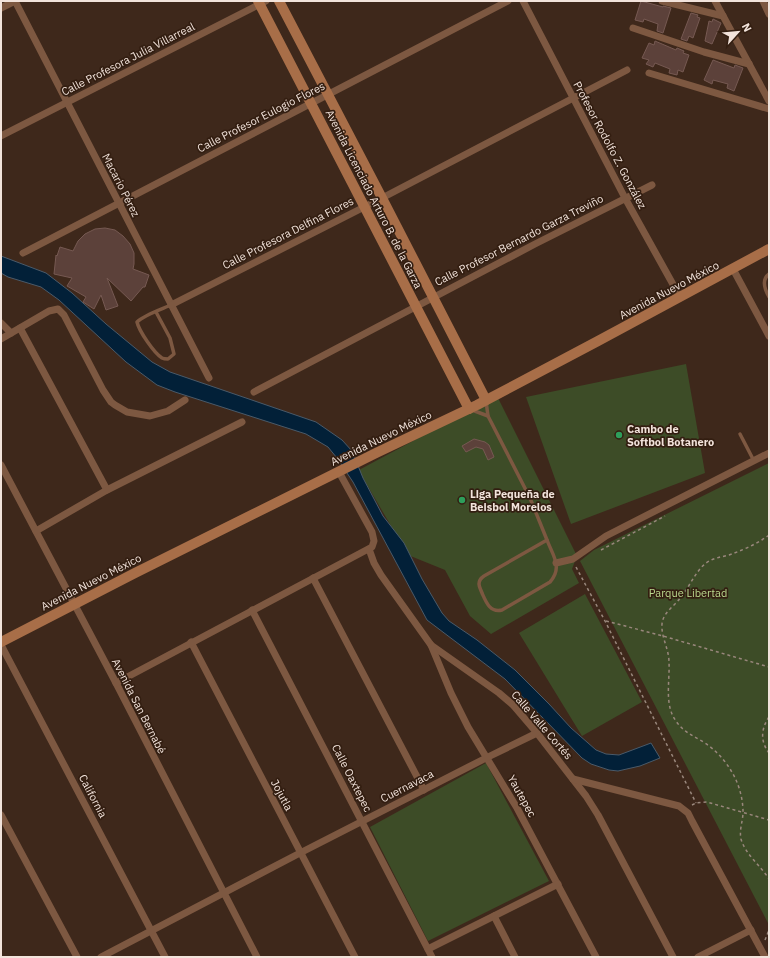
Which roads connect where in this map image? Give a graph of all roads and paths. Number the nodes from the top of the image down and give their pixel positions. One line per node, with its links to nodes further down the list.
1 (15, 1): 9 (street); 19 (street, Macario Pérez)
2 (278, 1): 16 (street, Avenida Licenciado Arturo B. de la Garza)
3 (508, 1): 16 (street, Calle Profesor Eulogio Flores)
4 (523, 1): 17 (street, Profesor Rodolfo Z. González)
5 (662, 1): 11 (street)
6 (715, 1): 11 (street)
7 (762, 1): 10 (street)
8 (261, 2): 19 (street, Calle Profesora Julia Villarreal); 20 (street, Avenida Licenciado Arturo B. de la Garza)
9 (1, 8)
10 (769, 14)
11 (723, 16): 13 (street)
12 (633, 28): 13 (street)
13 (749, 64): 18 (street)
14 (627, 70): 17 (street, Calle Profesora Delfina Flores)
15 (649, 73): 21 (street)
16 (328, 95): 20 (street, Calle Profesor Eulogio Flores); 24 (street, Avenida Licenciado Arturo B. de la Garza)
17 (574, 97): 24 (street, Calle Profesora Delfina Flores); 25 (street, Profesor Rodolfo Z. González)
18 (769, 101)
19 (67, 102): 22 (street, Calle Profesora Julia Villarreal); 26 (street, Macario Pérez)
20 (312, 104): 26 (street, Calle Profesor Eulogio Flores); 27 (street, Avenida Licenciado Arturo B. de la Garza)
21 (769, 109)
22 (1, 136)
23 (652, 185): 25 (street, Calle Profesor Bernardo Garza Treviño)
24 (382, 198): 27 (street, Calle Profesora Delfina Flores); 34 (street, Avenida Licenciado Arturo B. de la Garza)
25 (626, 198): 32 (street, Profesor Rodolfo Z. González); 34 (street, Calle Profesor Bernardo Garza Treviño)
26 (118, 203): 29 (street, Calle Profesor Eulogio Flores); 35 (street, Macario Pérez)
27 (365, 207): 35 (street, Calle Profesora Delfina Flores); 36 (street, Avenida Licenciado Arturo B. de la Garza)
28 (769, 249): 30 (street, Avenida Nuevo México)
29 (23, 253)
30 (733, 269): 32 (street, Avenida Nuevo México); 41 (street)
31 (769, 274): 33 (lane)
32 (680, 297): 46 (street, Avenida Nuevo México)
33 (769, 297)
34 (433, 298): 36 (street, Calle Profesor Bernardo Garza Treviño); 46 (street, Avenida Licenciado Arturo B. de la Garza)
35 (171, 305): 37 (lane, Calle Profesora Delfina Flores); 43 (street, Macario Pérez)
36 (416, 307): 44 (street, Calle Profesor Bernardo Garza Treviño); 47 (street, Avenida Licenciado Arturo B. de la Garza)
37 (156, 312): 37 (lane, Calle Profesora Delfina Flores)
38 (1, 323): 40 (street)
39 (20, 328): 40 (street); 45 (street); 55 (street)
40 (11, 333): 42 (street)
41 (769, 336)
42 (1, 338)
43 (209, 378)
44 (254, 392)
45 (185, 400)
46 (486, 400): 47 (street, Avenida Nuevo México); 48 (lane)
47 (469, 409): 48 (lane); 54 (street, Avenida Nuevo México)
48 (488, 416): 59 (lane)
49 (242, 422): 55 (street)
50 (740, 434): 52 (lane)
51 (769, 454): 52 (street)
52 (754, 461): 62 (street)
53 (1, 465): 57 (street, Avenida San Bernabé)
54 (340, 471): 60 (street); 65 (street, Avenida Nuevo México)
55 (107, 490): 57 (street)
56 (667, 515): 61 (path)
57 (36, 531): 65 (street, Avenida San Bernabé)
58 (769, 534): 68 (path)
59 (547, 540): 62 (lane); 62 (lane)
60 (369, 549): 64 (street); 72 (street, Calle Valle Cortés)
61 (598, 552)
62 (556, 563)
63 (576, 564): 67 (path)
64 (313, 578): 66 (street); 80 (street)
65 (74, 604): 69 (street, Avenida Nuevo México); 74 (street, Avenida San Bernabé)
66 (252, 610): 70 (street); 86 (street, Calle Oaxtepec)
67 (605, 621): 68 (path); 81 (path)
68 (663, 636): 73 (path); 83 (path)
69 (1, 642)
70 (191, 642): 74 (street); 89 (street, Jojutla)
71 (1, 645): 94 (street, California)
72 (431, 645): 76 (street, Calle Valle Cortés); 78 (street, Yautepec)
73 (769, 668)
74 (116, 683): 92 (street, Avenida San Bernabé)
75 (769, 717): 77 (path)
76 (537, 733): 78 (street, Cuernavaca); 79 (street, Calle Valle Cortés)
77 (769, 753)
78 (486, 758): 80 (street, Cuernavaca); 91 (street, Yautepec)
79 (573, 779): 82 (street); 106 (street, Calle Valle Cortés)
80 (424, 790): 86 (street, Cuernavaca)
81 (696, 803): 82 (path); 83 (path)
82 (684, 810): 95 (street)
83 (743, 812): 85 (path); 90 (path)
84 (1, 815): 87 (street)
85 (769, 820)
86 (362, 822): 89 (street, Cuernavaca); 96 (street, Calle Oaxtepec)
87 (8, 828): 88 (street); 97 (street)
88 (1, 833)
89 (300, 853): 92 (street, Cuernavaca); 102 (street, Jojutla)
90 (769, 879)
91 (558, 884): 93 (street); 105 (street, Yautepec)
92 (223, 893): 94 (street, Cuernavaca); 101 (street, Avenida San Bernabé)
93 (494, 916): 96 (street); 104 (street)
94 (151, 930): 99 (street, Cuernavaca); 100 (street, California)
95 (750, 930): 107 (street); 108 (street)
96 (428, 949): 103 (street, Calle Oaxtepec)
97 (76, 955): 98 (street)
98 (67, 957)
99 (101, 957)
100 (165, 957)
101 (257, 957)
102 (355, 957)
103 (432, 957)
104 (515, 957)
105 (596, 957)
106 (673, 957)
107 (698, 957)
108 (765, 957)

